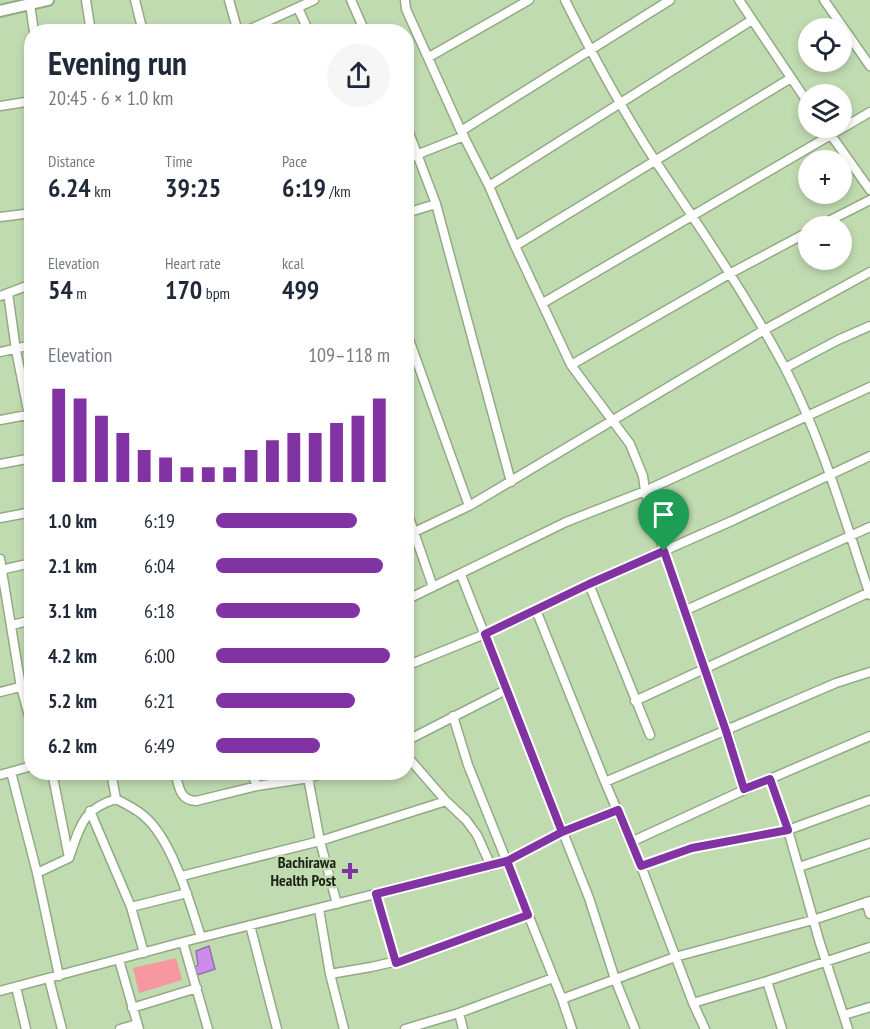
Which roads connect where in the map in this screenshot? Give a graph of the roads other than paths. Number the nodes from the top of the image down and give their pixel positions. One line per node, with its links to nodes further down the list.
1 (44, 0): 13 (street)
2 (86, 0): 18 (street)
3 (135, 0): 19 (street)
4 (229, 0): 20 (street)
5 (314, 0): 14 (street)
6 (351, 0): 23 (street)
7 (405, 0): 24 (street)
8 (529, 0): 27 (street)
9 (565, 0): 26 (street)
10 (670, 0): 26 (street)
11 (739, 0): 16 (street)
12 (824, 0): 28 (street)
13 (30, 4): 15 (street); 17 (street)
14 (298, 8): 21 (street); 22 (street)
15 (0, 11)
16 (752, 20): 29 (street); 32 (street)
17 (33, 24)
18 (90, 24)
19 (141, 24)
20 (236, 24)
21 (262, 24)
22 (305, 24)
23 (362, 24)
24 (413, 24)
25 (414, 26): 27 (street)
26 (590, 50): 32 (street); 36 (street)
27 (429, 57): 36 (street)
28 (870, 66)
29 (791, 78): 30 (street); 42 (street)
30 (798, 88)
31 (24, 102): 33 (street)
32 (619, 103): 42 (street); 43 (street)
33 (0, 106)
34 (870, 112): 35 (street)
35 (852, 120)
36 (463, 133): 40 (street); 43 (street)
37 (817, 138): 49 (street)
38 (833, 138): 44 (street)
39 (414, 142): 40 (street)
40 (419, 154): 41 (street); 46 (street)
41 (414, 156)
42 (656, 161): 49 (street); 53 (street)
43 (489, 186): 53 (street)
44 (870, 190)
45 (870, 200): 50 (street)
46 (436, 204): 47 (street); 77 (street)
47 (414, 211)
48 (24, 214): 51 (street)
49 (693, 215): 55 (street); 58 (street)
50 (839, 216)
51 (0, 217)
52 (798, 237): 55 (street)
53 (515, 246): 58 (street)
54 (870, 272): 60 (street)
55 (731, 273): 60 (street); 65 (street)
56 (24, 287): 57 (street)
57 (4, 295): 62 (street)
58 (543, 303): 65 (street)
59 (870, 326): 66 (street)
60 (764, 330): 66 (street); 72 (street)
61 (24, 348): 62 (street)
62 (16, 350): 63 (street); 67 (street)
63 (0, 352)
64 (414, 353): 79 (street)
65 (571, 365): 72 (street)
66 (785, 368): 70 (street)
67 (24, 387)
68 (870, 387): 70 (street)
69 (24, 415): 71 (street)
70 (807, 416): 76 (street); 78 (street)
71 (0, 420)
72 (612, 422): 77 (street); 78 (street)
73 (870, 456): 76 (street)
74 (24, 460): 75 (street)
75 (0, 464)
76 (831, 475): 85 (street); 86 (street)
77 (511, 482): 79 (street)
78 (645, 491): 86 (street); 90 (street)
79 (469, 506): 84 (street)
80 (24, 514): 81 (street)
81 (0, 518)
82 (414, 527): 84 (street)
83 (870, 527): 85 (street)
84 (416, 532): 92 (street)
85 (850, 535): 93 (street); 96 (street)
86 (664, 551): 91 (street); 96 (street)
87 (0, 559): 89 (street)
88 (24, 565): 89 (street)
89 (1, 569): 98 (street)
90 (460, 575): 92 (street); 99 (street)
91 (589, 584): 95 (street); 108 (street)
92 (433, 587): 94 (street)
93 (870, 593): 101 (street)
94 (414, 596)
95 (536, 610): 99 (street); 125 (street)
96 (684, 611): 101 (street)
97 (24, 622): 98 (street)
98 (12, 625): 104 (street)
99 (485, 634): 100 (street); 105 (street)
100 (414, 663)
101 (704, 670): 108 (street); 110 (street)
102 (870, 672): 110 (street)
103 (24, 686): 104 (street)
104 (21, 687): 106 (street); 107 (street)
105 (506, 690): 109 (street); 134 (street)
106 (0, 692)
107 (24, 698)
108 (635, 701): 111 (street)
109 (453, 716): 113 (street); 139 (street)
110 (726, 731): 125 (street); 127 (street)
111 (650, 735)
112 (870, 736): 118 (street)
113 (414, 737)
114 (414, 765): 130 (street)
115 (24, 768): 116 (street)
116 (11, 772): 117 (street); 143 (street)
117 (0, 774)
118 (770, 779): 127 (street); 133 (street)
119 (54, 780): 138 (street)
120 (112, 780): 128 (street)
121 (178, 780): 126 (street)
122 (254, 780): 126 (street)
123 (284, 780): 126 (street)
124 (309, 780): 135 (street)
125 (605, 782): 131 (street)
126 (256, 786)
127 (744, 789): 136 (street)
128 (116, 799): 132 (street); 144 (street)
129 (870, 800): 133 (street)
130 (446, 801): 135 (street); 140 (street)
131 (618, 810): 134 (street); 136 (street)
132 (90, 811): 138 (street); 149 (street)
133 (788, 830): 141 (street); 142 (street)
134 (562, 832): 139 (street); 167 (street)
135 (320, 842): 144 (street); 148 (street)
136 (631, 842): 141 (street)
137 (870, 843): 142 (street)
138 (69, 858): 143 (street)
139 (507, 861): 140 (street); 152 (street)
140 (491, 866): 146 (street)
141 (641, 866): 159 (street)
142 (799, 867): 153 (street)
143 (37, 873): 164 (street)
144 (182, 876): 145 (street)
145 (187, 893): 149 (street); 155 (street)
146 (376, 894): 148 (street); 162 (street)
147 (868, 901): 151 (street); 153 (street)
148 (337, 904): 150 (street)
149 (131, 907): 158 (street)
150 (320, 909): 154 (street); 163 (street)
151 (870, 914)
152 (528, 915): 162 (street); 165 (street)
153 (813, 920): 159 (street); 161 (street)
154 (250, 925): 155 (street); 183 (street)
155 (201, 937): 156 (street)
156 (183, 942): 158 (street); 170 (street)
157 (870, 947): 161 (street)
158 (144, 953): 160 (street)
159 (675, 957): 167 (street); 173 (street)
160 (119, 960): 164 (street); 175 (street)
161 (826, 962): 168 (street); 177 (street)
162 (396, 963): 163 (street)
163 (330, 974): 184 (street)
164 (58, 976): 166 (street)
165 (553, 978): 172 (street); 176 (street)
166 (49, 979): 169 (street); 180 (street)
167 (615, 979): 172 (street); 188 (street)
168 (767, 981): 173 (street); 190 (street)
169 (16, 987): 171 (street); 179 (street)
170 (197, 988): 175 (street); 182 (street)
171 (0, 991)
172 (562, 999): 187 (street)
173 (693, 1003): 189 (street)
174 (870, 1007): 177 (street)
175 (132, 1008): 178 (street)
176 (459, 1013): 185 (street); 186 (street)
177 (843, 1015): 191 (street)
178 (138, 1027): 181 (street)
179 (26, 1029)
180 (62, 1029)
181 (120, 1029)
182 (208, 1029)
183 (277, 1029)
184 (344, 1029)
185 (405, 1029)
186 (463, 1029)
187 (572, 1029)
188 (634, 1029)
189 (705, 1029)
190 (782, 1029)
191 (848, 1029)

